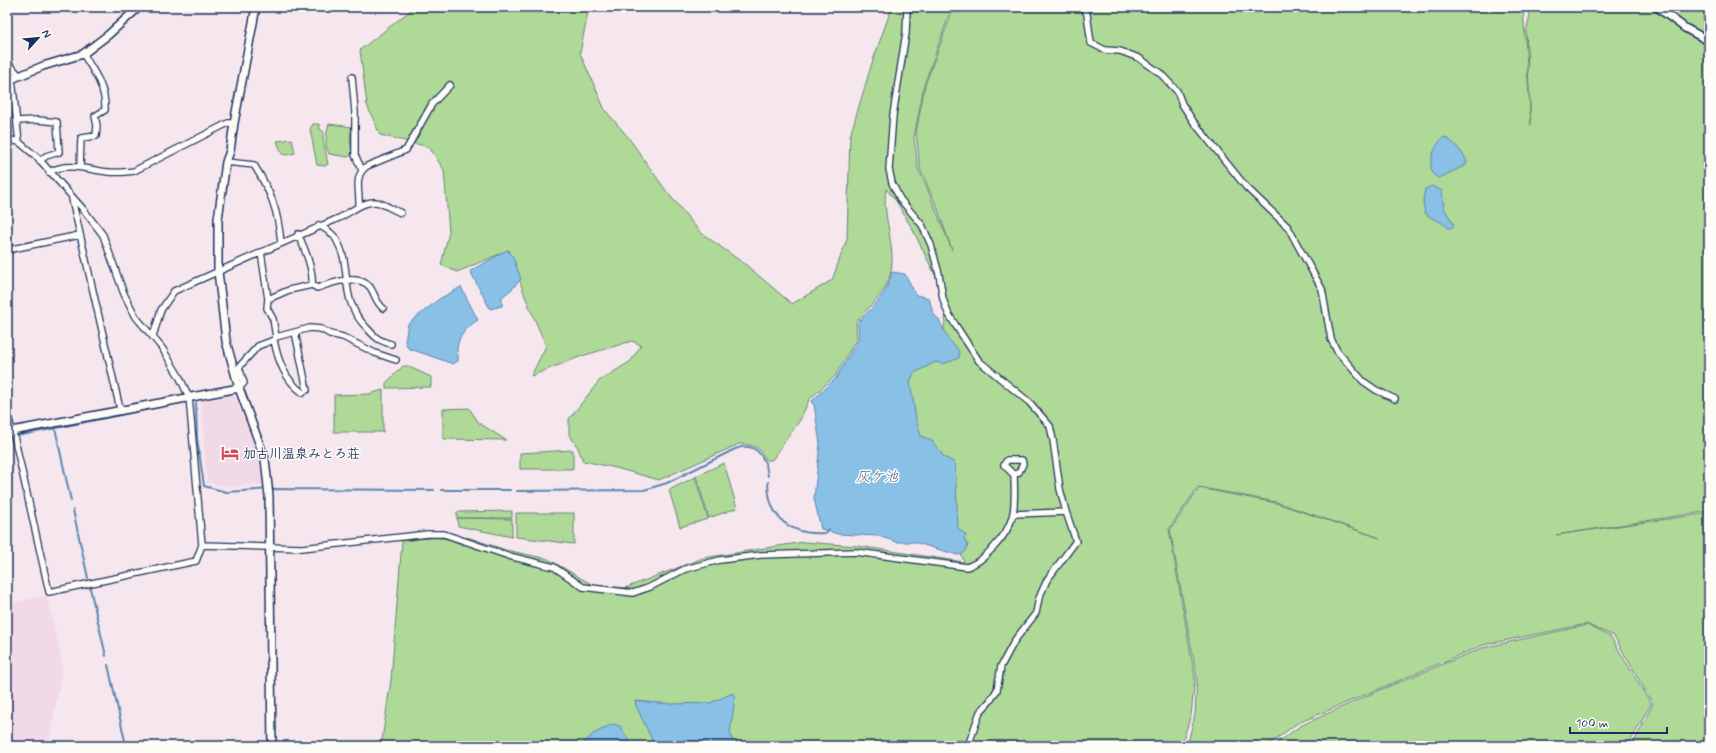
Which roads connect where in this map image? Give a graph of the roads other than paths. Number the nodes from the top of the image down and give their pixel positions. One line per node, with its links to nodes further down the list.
1 (138, 7): 7 (street)
2 (256, 7): 14 (street)
3 (907, 7): 48 (street)
4 (1083, 7): 43 (street)
5 (1657, 7): 6 (street)
6 (1709, 41)
7 (83, 54): 9 (street); 19 (street)
8 (7, 62): 9 (street)
9 (20, 76): 11 (street)
10 (352, 77): 20 (street)
11 (9, 80): 13 (street)
12 (450, 85): 20 (street)
13 (17, 121): 16 (street); 17 (street)
14 (234, 123): 18 (street); 19 (street)
15 (7, 139): 16 (street)
16 (19, 142): 17 (street)
17 (40, 161): 21 (street)
18 (226, 162): 28 (street); 31 (street)
19 (80, 167): 21 (street)
20 (362, 170): 23 (street)
21 (49, 172): 22 (street)
22 (72, 197): 27 (street); 37 (street)
23 (359, 205): 24 (street); 25 (street)
24 (401, 213)
25 (319, 225): 26 (street); 32 (street)
26 (298, 234): 28 (street); 33 (street)
27 (80, 235): 29 (street); 44 (street)
28 (281, 243): 30 (street)
29 (7, 250)
30 (261, 252): 31 (street); 34 (street)
31 (218, 271): 37 (street); 41 (street)
32 (345, 279): 33 (street); 35 (street); 39 (street)
33 (312, 285): 34 (street)
34 (268, 299): 38 (street)
35 (383, 308)
36 (295, 332): 38 (street); 38 (street); 40 (street)
37 (154, 336): 42 (street)
38 (275, 338): 41 (street)
39 (391, 344)
40 (396, 360)
41 (239, 388): 42 (street); 51 (street)
42 (189, 396): 44 (street); 50 (street)
43 (1395, 398)
44 (120, 409): 46 (street)
45 (7, 413): 46 (street)
46 (9, 432): 50 (street)
47 (1014, 475): 49 (street)
48 (1066, 512): 49 (street); 53 (street)
49 (1014, 514): 51 (street)
50 (202, 545): 51 (street)
51 (269, 547): 52 (street)
52 (272, 746)
53 (968, 746)

